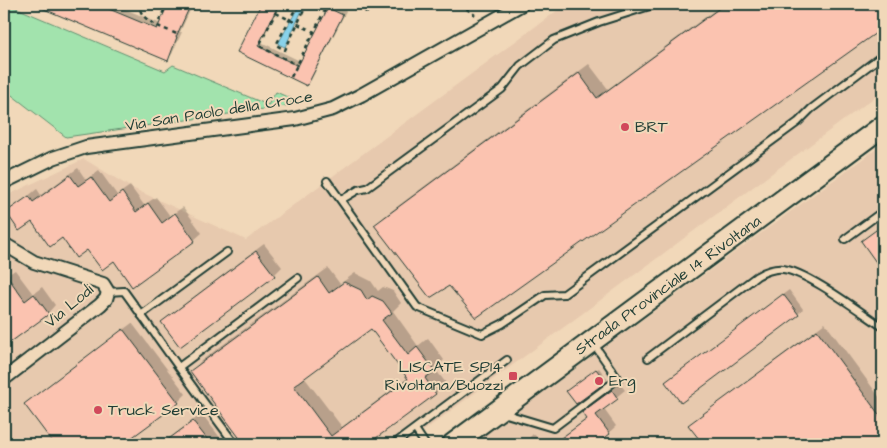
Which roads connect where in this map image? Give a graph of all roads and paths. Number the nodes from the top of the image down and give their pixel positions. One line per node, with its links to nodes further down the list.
1 (113, 4): 14 (path)
2 (138, 4): 22 (path)
3 (160, 4): 12 (path)
4 (280, 4): 15 (path)
5 (298, 4): 18 (path)
6 (307, 4): 19 (path)
7 (328, 4): 21 (path)
8 (350, 4): 16 (path)
9 (460, 4): 20 (path)
10 (522, 4): 20 (street, Via San Paolo della Croce)
11 (656, 4): 13 (lane)
12 (167, 5): 17 (path)
13 (646, 5): 29 (lane)
14 (111, 10)
15 (276, 13): 18 (path); 24 (path)
16 (371, 14)
17 (160, 20)
18 (290, 20): 19 (path); 19 (path)
19 (297, 24): 21 (path)
20 (485, 25): 28 (street, Via San Paolo della Croce)
21 (314, 32): 24 (path)
22 (179, 35)
23 (883, 55): 29 (lane)
24 (297, 65): 25 (path)
25 (291, 77)
26 (883, 126): 38 (main road, Strada Provinciale 14 Rivoltana)
27 (327, 180): 29 (lane)
28 (4, 182)
29 (341, 200)
30 (883, 211): 31 (lane)
31 (845, 239)
32 (4, 244): 35 (street, Via Lodi)
33 (227, 252): 36 (lane)
34 (298, 278): 41 (lane)
35 (108, 292): 36 (lane); 42 (street, Via Lodi)
36 (142, 315): 41 (lane)
37 (883, 327): 39 (lane)
38 (592, 341): 43 (main road, Strada Provinciale 14 Rivoltana); 43 (lane)
39 (648, 358)
40 (507, 360): 44 (lane)
41 (179, 367): 45 (lane)
42 (4, 379)
43 (497, 411): 48 (main road, Strada Provinciale 14 Rivoltana)
44 (414, 429): 46 (lane); 47 (lane)
45 (235, 444)
46 (394, 444)
47 (425, 444)
48 (452, 444)

